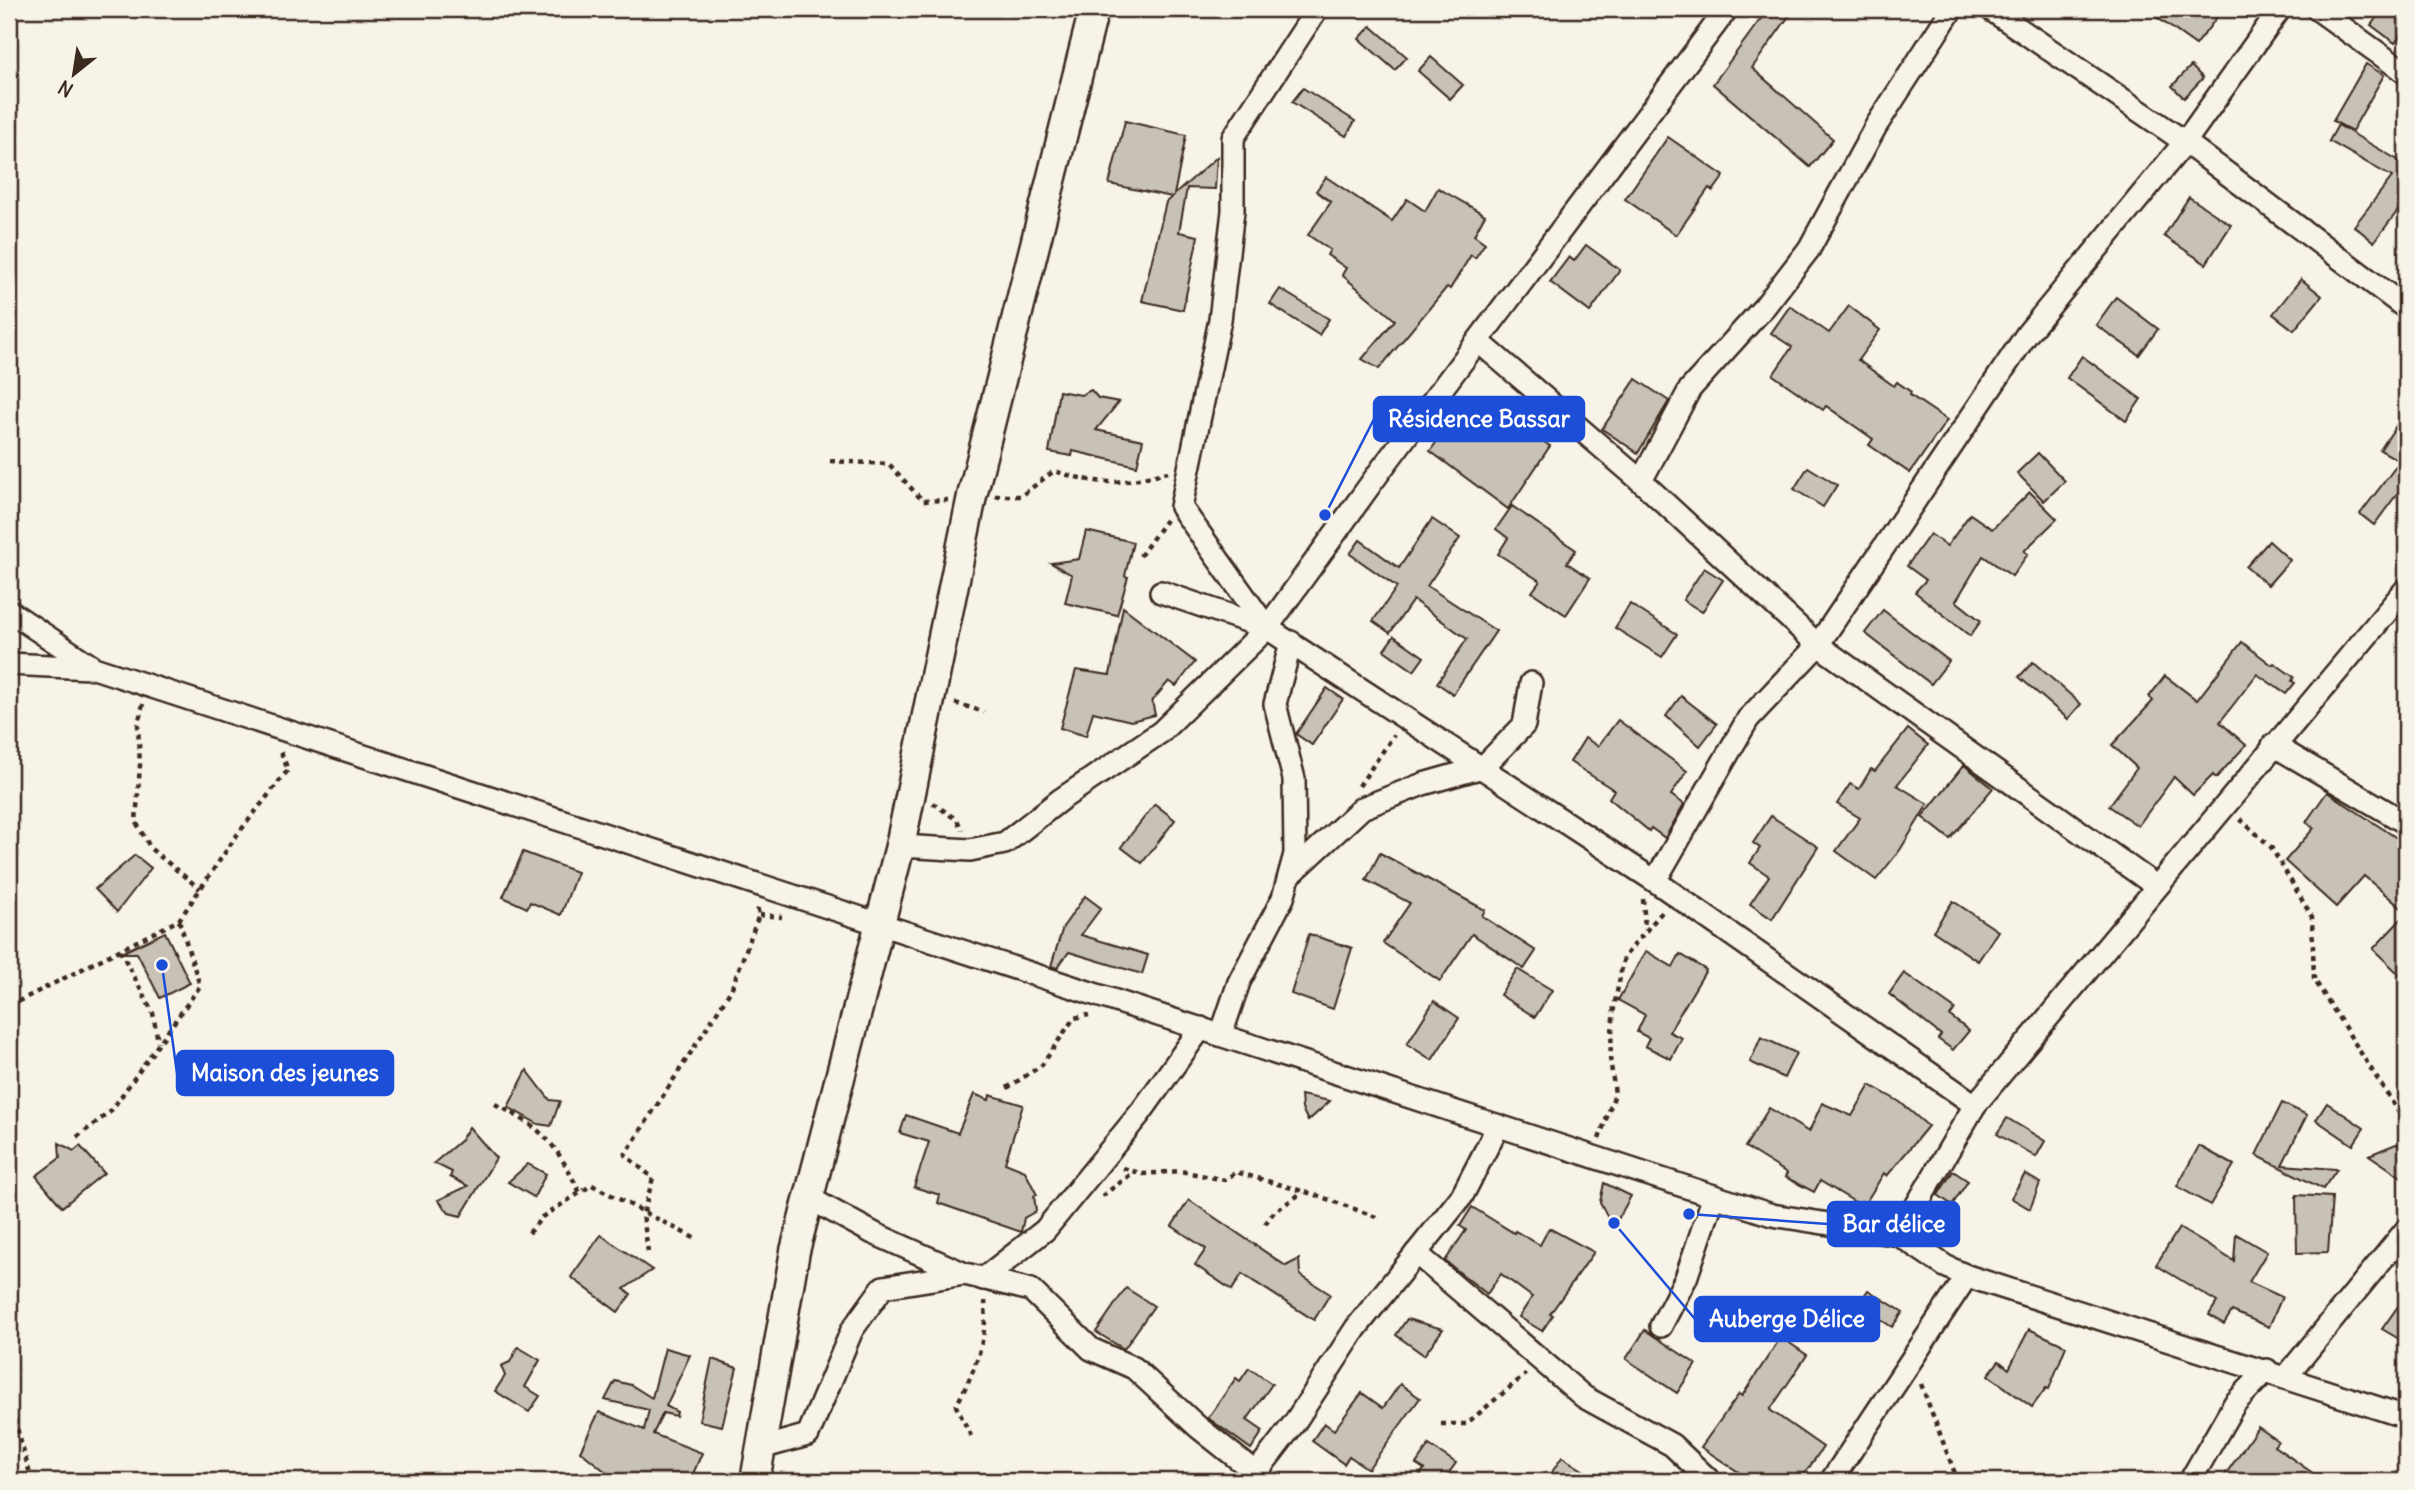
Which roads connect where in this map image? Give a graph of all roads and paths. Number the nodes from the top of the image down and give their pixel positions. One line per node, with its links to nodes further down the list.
1 (1094, 9): 15 (street)
2 (1317, 9): 13 (street)
3 (1727, 9): 11 (street)
4 (1952, 9): 14 (street)
5 (1990, 9): 9 (street)
6 (2280, 9): 9 (street)
7 (2317, 9): 8 (street)
8 (2406, 73)
9 (2185, 142): 10 (street); 23 (street)
10 (2406, 308)
11 (1478, 341): 14 (street); 21 (street)
12 (830, 461): 15 (path)
13 (1189, 467): 15 (path); 16 (street)
14 (1640, 481): 23 (street)
15 (972, 496): 28 (street)
16 (1181, 507): 17 (path); 21 (street)
17 (1140, 556)
18 (2406, 589): 32 (street)
19 (1161, 592): 21 (street)
20 (9, 611): 25 (street)
21 (1267, 628): 22 (street); 39 (street)
22 (1291, 642): 30 (street); 40 (street)
23 (1818, 645): 41 (street); 42 (street)
24 (9, 664): 25 (street)
25 (94, 668): 27 (street)
26 (1531, 683): 33 (street)
27 (148, 686): 31 (street); 43 (path)
28 (930, 696): 29 (path); 34 (street)
29 (985, 712)
30 (1406, 717): 33 (street); 36 (path)
31 (272, 726): 43 (path); 47 (street)
32 (2273, 745): 35 (street); 37 (street)
33 (1483, 767): 36 (street); 41 (street)
34 (912, 788): 38 (street); 39 (path)
35 (2224, 804): 42 (street); 57 (path)
36 (1350, 818): 40 (street)
37 (2406, 823)
38 (900, 846): 39 (street); 47 (street)
39 (970, 850)
40 (1289, 875): 52 (street)
41 (1655, 881): 44 (street)
42 (2156, 886): 56 (street)
43 (200, 889): 46 (path)
44 (1694, 908): 56 (street); 60 (path)
45 (759, 915): 66 (path)
46 (179, 920): 48 (path); 53 (path)
47 (881, 923): 50 (street); 65 (street)
48 (120, 950): 49 (path); 53 (path)
49 (9, 1006)
50 (1135, 1006): 51 (street); 54 (path)
51 (1200, 1028): 52 (street); 61 (street)
52 (1221, 1035): 58 (street)
53 (158, 1043): 59 (path)
54 (1007, 1088)
55 (495, 1104): 63 (path)
56 (1975, 1105): 71 (street)
57 (2406, 1124)
58 (1498, 1125): 60 (street); 74 (street)
59 (77, 1137)
60 (1593, 1157): 64 (street)
61 (1102, 1161): 62 (path); 76 (street)
62 (1304, 1192): 67 (path); 68 (path)
63 (580, 1193): 66 (path); 70 (path)
64 (1714, 1196): 71 (street); 77 (street)
65 (809, 1198): 76 (street); 85 (street)
66 (643, 1214): 72 (path); 73 (path)
67 (1379, 1218)
68 (1265, 1224)
69 (2406, 1230): 80 (street)
70 (529, 1233)
71 (1899, 1235): 75 (street)
72 (696, 1239)
73 (648, 1252)
74 (1416, 1253): 78 (street); 86 (street)
75 (1967, 1276): 79 (street); 80 (street)
76 (974, 1277): 84 (path); 85 (street); 86 (street)
77 (1661, 1325)
78 (1543, 1360): 83 (path); 89 (street)
79 (1912, 1362): 90 (street); 91 (path)
80 (2277, 1374): 82 (street); 92 (street)
81 (9, 1400): 87 (path)
82 (2406, 1418)
83 (1441, 1424)
84 (971, 1436)
85 (761, 1448): 88 (street)
86 (1256, 1477)
87 (32, 1481)
88 (755, 1481)
89 (1710, 1481)
90 (1831, 1481)
91 (1964, 1481)
92 (2190, 1481)

